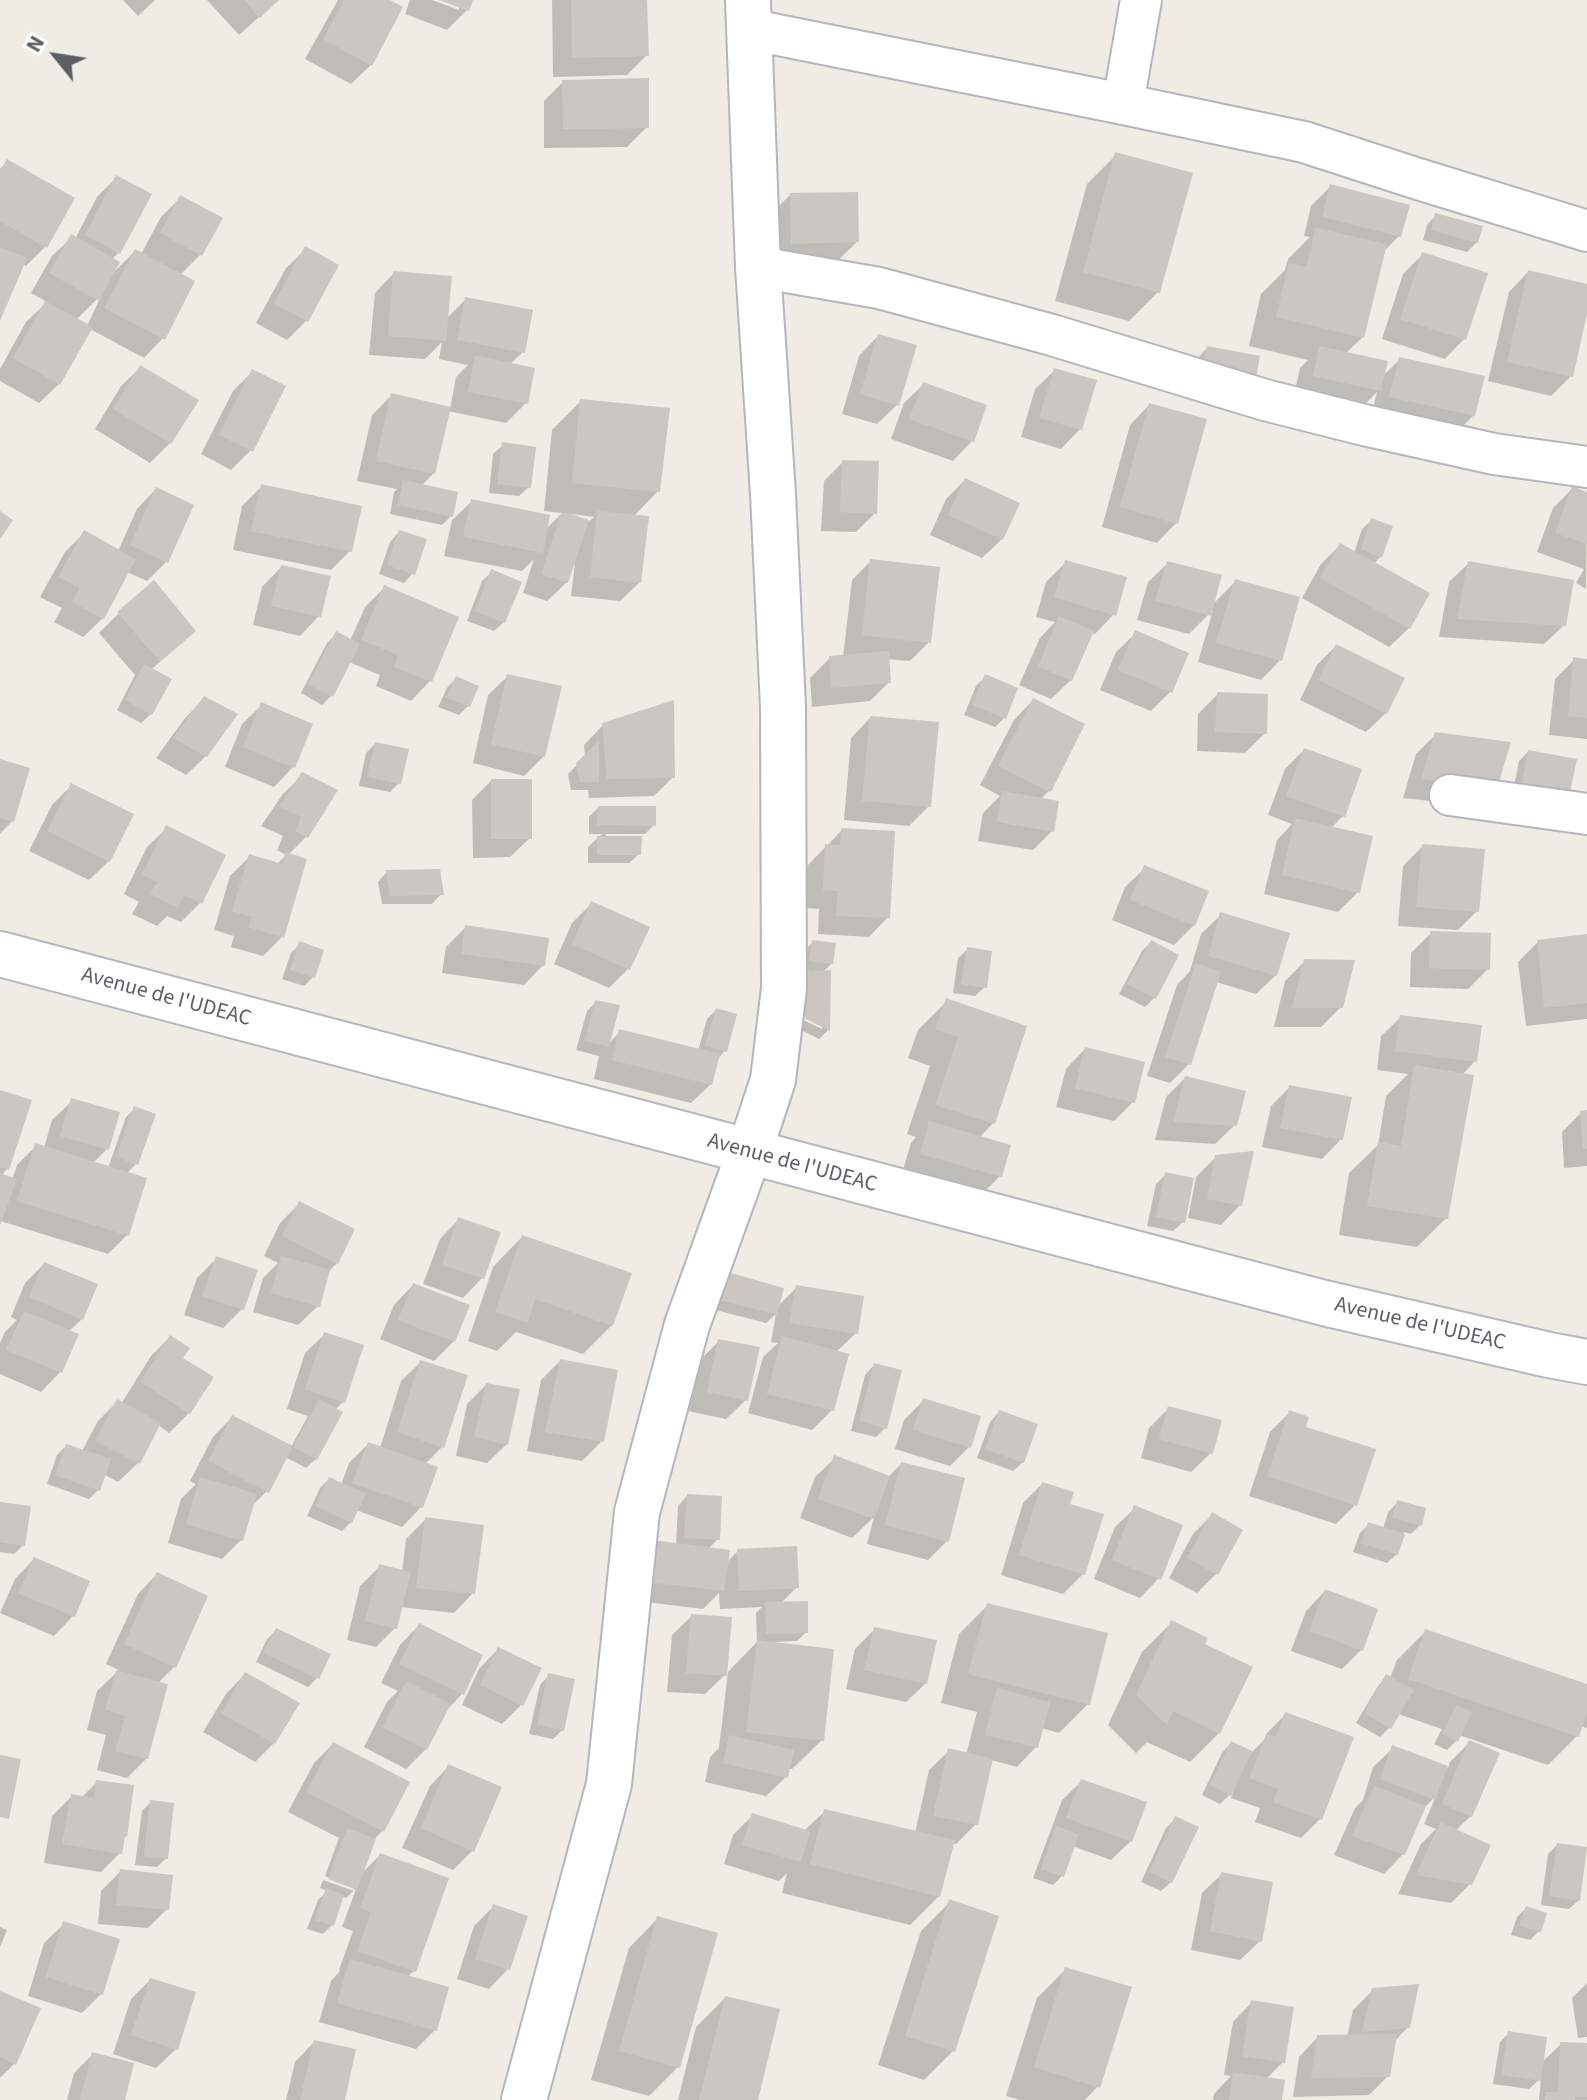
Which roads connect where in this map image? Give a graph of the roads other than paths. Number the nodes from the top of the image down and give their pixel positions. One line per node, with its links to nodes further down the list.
1 (1141, 0): 3 (street)
2 (748, 14): 3 (street); 5 (street)
3 (1123, 104): 4 (street)
4 (1587, 231)
5 (758, 267): 6 (street); 10 (street)
6 (1587, 467)
7 (1450, 795): 8 (street)
8 (1587, 814)
9 (0, 954): 10 (street, Avenue de I'UDEAC)
10 (749, 1153): 11 (street, Avenue de I'UDEAC); 12 (street)
11 (1587, 1362)
12 (524, 2100)

